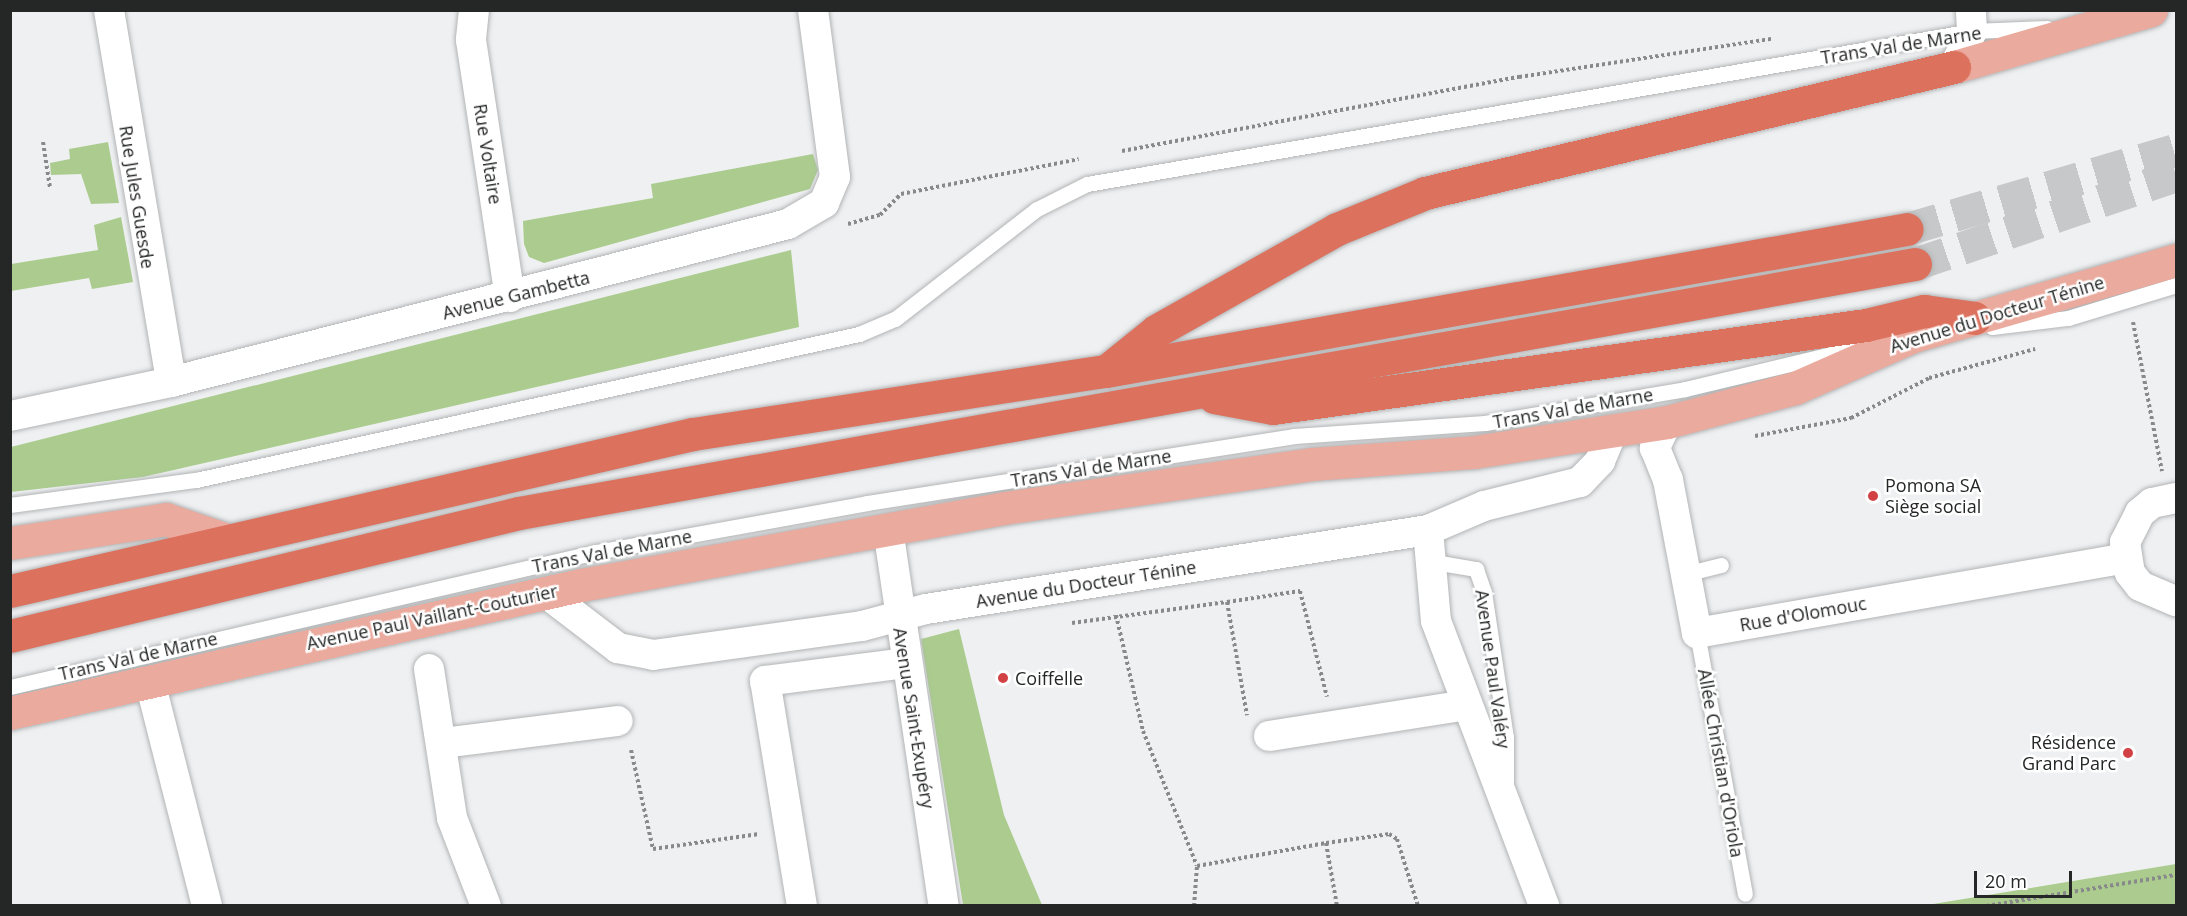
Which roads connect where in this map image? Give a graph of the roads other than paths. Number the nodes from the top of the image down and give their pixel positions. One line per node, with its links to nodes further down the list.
1 (109, 10): 16 (street, Rue Jules Guesde)
2 (474, 10): 12 (street, Rue Voltaire)
3 (813, 10): 12 (street, Avenue Gambetta)
4 (2151, 10): 6 (main road)
5 (1971, 21): 6 (lane, Trans Val de Marne); 7 (street); 22 (lane, Trans Val de Marne)
6 (2102, 26): 7 (main road)
7 (1954, 67): 15 (highway)
8 (1906, 229): 15 (highway)
9 (2176, 260): 13 (main road, Avenue du Docteur Ténine)
10 (1915, 264): 17 (highway)
11 (2176, 285): 14 (lane, Trans Val de Marne)
12 (510, 297): 16 (street, Avenue Gambetta)
13 (1975, 318): 14 (main road, Avenue du Docteur Ténine); 17 (highway)
14 (1913, 336): 19 (main road, Avenue du Docteur Ténine); 40 (lane, Trans Val de Marne)
15 (1106, 371): 25 (highway)
16 (171, 382): 18 (street, Avenue Gambetta)
17 (1194, 393): 36 (highway)
18 (10, 416)
19 (1667, 422): 20 (main road, Avenue du Docteur Ténine); 30 (street)
20 (1612, 433): 23 (street, Avenue du Docteur Ténine); 24 (main road, Avenue du Docteur Ténine)
21 (2172, 498): 27 (street)
22 (10, 505)
23 (1428, 530): 28 (street, Avenue Paul Valéry); 34 (street, Avenue du Docteur Ténine)
24 (872, 532): 32 (main road, Avenue Paul Vaillant-Couturier); 34 (street, Avenue Saint-Exupéry)
25 (224, 540): 26 (main road); 31 (highway)
26 (10, 543)
27 (2126, 558): 33 (street); 35 (street, Rue d'Olomouc)
28 (1434, 562): 41 (street, Avenue Paul Valéry); 46 (lane, Avenue Paul Valéry)
29 (1720, 566): 30 (lane)
30 (1685, 574): 35 (street)
31 (10, 591)
32 (546, 593): 34 (street, Avenue du Docteur Ténine); 39 (main road, Avenue Paul Vaillant-Couturier)
33 (2176, 601)
34 (898, 617): 37 (street, Avenue Saint-Exupéry)
35 (1697, 633): 47 (lane, Allée Christian d'Oriola)
36 (10, 636)
37 (906, 663): 50 (street); 51 (street, Avenue Saint-Exupéry)
38 (429, 669): 45 (street)
39 (150, 682): 42 (main road, Avenue Paul Vaillant-Couturier); 48 (street)
40 (10, 687)
41 (1466, 705): 44 (street, Avenue Paul Valéry); 46 (street, Avenue Paul Valéry)
42 (10, 713)
43 (618, 721): 45 (street)
44 (1269, 736)
45 (443, 743): 49 (street)
46 (1507, 814): 52 (street, Avenue Paul Valéry)
47 (1745, 894)
48 (207, 906)
49 (486, 906)
50 (802, 906)
51 (944, 906)
52 (1544, 906)

